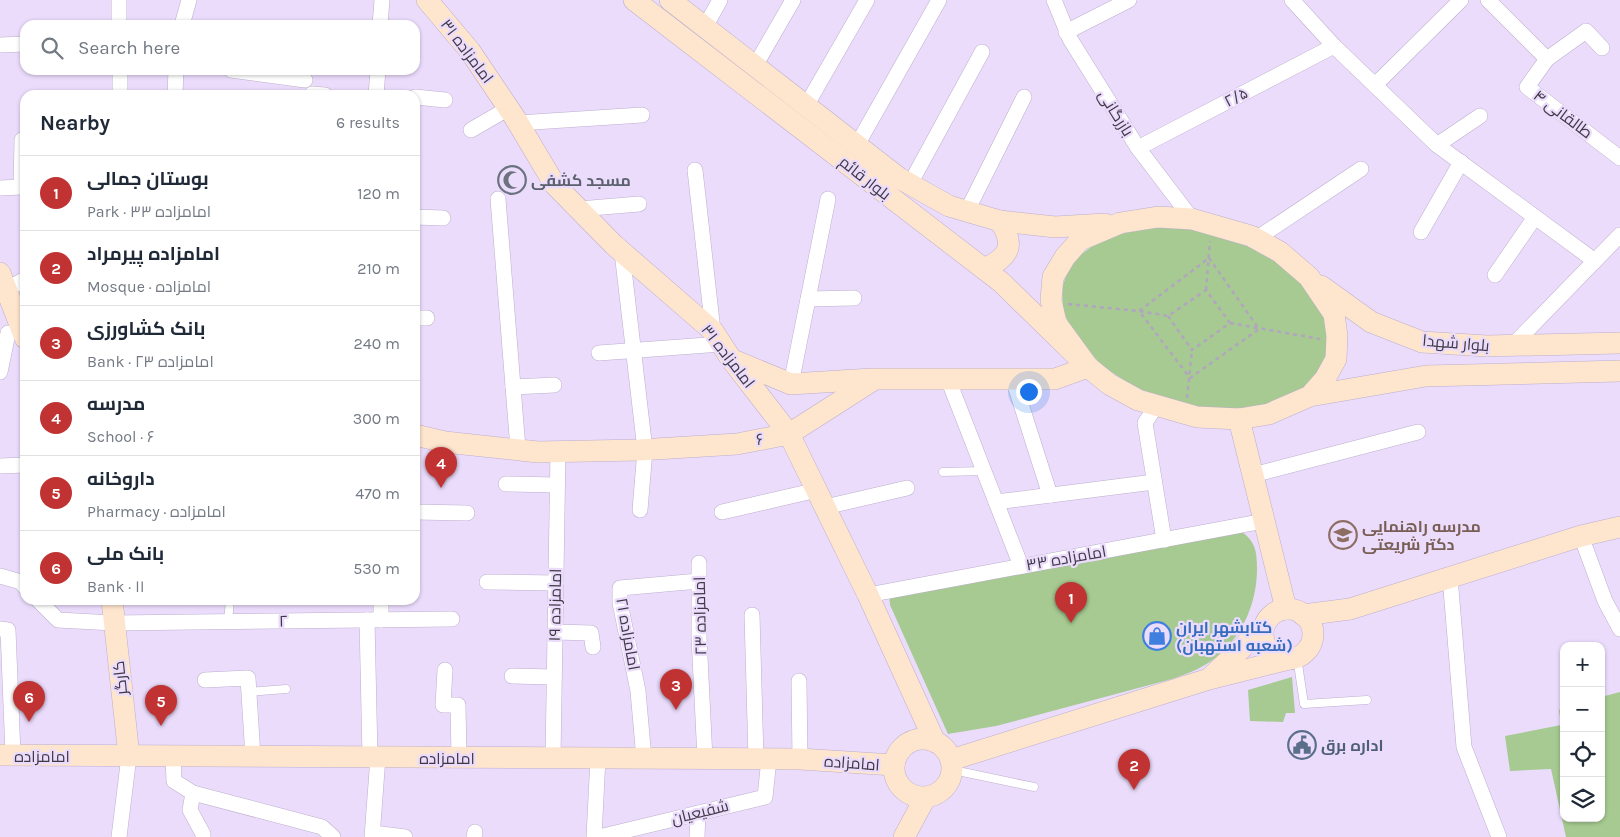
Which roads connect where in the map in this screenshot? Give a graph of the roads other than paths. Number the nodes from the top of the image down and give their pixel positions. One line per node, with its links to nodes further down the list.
1 (119, 0): 16 (street)
2 (189, 0): 17 (street)
3 (382, 0): 18 (street)
4 (427, 0): 42 (main road, امامزاده ۳۱)
5 (634, 0): 71 (main road, بلوار قائم)
6 (670, 0): 19 (main road, بلوار قائم)
7 (720, 0): 19 (street)
8 (793, 0): 27 (street)
9 (867, 0): 40 (street)
10 (939, 0): 45 (street)
11 (1054, 0): 20 (street, بازرگانی)
12 (1130, 0): 20 (street)
13 (1292, 0): 23 (street)
14 (1461, 0): 32 (street)
15 (1488, 0): 26 (street)
16 (119, 20)
17 (183, 20)
18 (380, 20)
19 (705, 27): 27 (main road, بلوار قائم)
20 (1066, 32): 47 (street, بازرگانی)
21 (20, 44): 22 (street)
22 (0, 45)
23 (1334, 46): 32 (street); 47 (street, ۲/۵)
24 (1602, 48): 26 (street)
25 (982, 52): 52 (street)
26 (1547, 59): 48 (street, طالقانی ۴)
27 (755, 66): 40 (main road, بلوار قائم)
28 (120, 75): 33 (street)
29 (176, 75): 34 (street)
30 (252, 75): 35 (street)
31 (378, 75): 36 (street)
32 (1374, 85): 46 (street)
33 (120, 90)
34 (175, 90)
35 (314, 90)
36 (376, 90)
37 (1024, 97): 59 (street)
38 (420, 98): 39 (street)
39 (445, 100)
40 (806, 106): 45 (main road, بلوار قائم)
41 (642, 114): 42 (street)
42 (514, 116): 44 (street); 58 (main road, امامزاده ۳۱)
43 (1480, 116): 46 (street)
44 (471, 130)
45 (857, 145): 52 (main road, بلوار قائم)
46 (1437, 145): 49 (street)
47 (1138, 148): 64 (street, بازرگانی)
48 (1618, 154)
49 (1461, 162): 61 (street); 66 (street)
50 (695, 170): 80 (street)
51 (1361, 170): 68 (street)
52 (910, 184): 59 (main road, بلوار قائم)
53 (20, 187): 54 (street)
54 (0, 188)
55 (498, 199): 92 (street)
56 (828, 199): 77 (street)
57 (639, 204): 58 (street)
58 (579, 209): 69 (main road, امامزاده ۳۱)
59 (967, 211): 63 (main road, بلوار قائم)
60 (420, 216): 62 (street)
61 (1535, 217): 70 (street); 72 (street)
62 (443, 218)
63 (1000, 221): 65 (main road, بلوار قائم); 71 (main road)
64 (1202, 222): 65 (main road); 68 (main road)
65 (1120, 223): 84 (main road)
66 (1421, 232)
67 (1620, 236): 70 (street)
68 (1256, 239): 73 (main road)
69 (622, 252): 80 (main road, امامزاده ۳۱); 82 (street)
70 (1595, 261): 81 (street)
71 (984, 269): 84 (main road, بلوار قائم)
72 (1494, 276)
73 (1309, 277): 81 (main road, بلوار شهدا); 93 (main road)
74 (20, 280): 75 (street)
75 (3, 282): 78 (main road)
76 (854, 298): 77 (street)
77 (808, 299): 90 (street)
78 (15, 335): 86 (street)
79 (1620, 343): 81 (main road, بلوار شهدا)
80 (722, 345): 82 (street); 90 (main road); 97 (main road, امامزاده ۳۱)
81 (1512, 346)
82 (634, 351): 83 (street); 100 (street)
83 (599, 353)
84 (1088, 367): 89 (main road); 94 (main road)
85 (1620, 371): 93 (main road, بلوار شهدا)
86 (0, 372)
87 (875, 379): 88 (main road); 90 (main road); 97 (main road, ۶)
88 (948, 379): 89 (main road); 104 (street)
89 (1013, 379): 111 (street)
90 (791, 384)
91 (554, 385): 92 (street)
92 (513, 387): 99 (street)
93 (1310, 396): 95 (main road)
94 (1156, 406): 95 (main road); 107 (street)
95 (1239, 419): 106 (main road)
96 (1418, 432): 106 (street)
97 (789, 434): 100 (main road, ۶); 112 (main road, امامزاده ۳۱)
98 (420, 436): 99 (main road, ۶)
99 (518, 449): 101 (main road, ۶)
100 (645, 450): 101 (main road, ۶); 114 (street)
101 (558, 452): 109 (street, امامزاده ۱۹)
102 (20, 464): 103 (street)
103 (0, 466)
104 (984, 471): 105 (lane); 113 (street)
105 (943, 472)
106 (1253, 475): 118 (main road)
107 (1154, 482): 111 (street); 121 (street)
108 (506, 484): 109 (street)
109 (557, 484): 129 (street, امامزاده ۱۹)
110 (906, 488): 112 (street)
111 (1050, 496): 113 (street)
112 (821, 498): 116 (street); 130 (main road, امامزاده ۳۱)
113 (996, 502): 123 (street)
114 (640, 510)
115 (420, 512): 117 (street)
116 (722, 512)
117 (467, 513)
118 (1264, 521): 121 (street, امامزاده ۳۳); 136 (main road)
119 (1620, 527): 120 (main road)
120 (1581, 536): 125 (main road); 144 (street)
121 (1164, 540): 123 (street, امامزاده ۳۳)
122 (699, 563): 126 (street, امامزاده ۲۳)
123 (1020, 566): 130 (street, امامزاده ۳۳)
124 (0, 576): 127 (street)
125 (1450, 577): 135 (main road); 187 (street)
126 (699, 581): 167 (street, امامزاده ۲۱); 168 (street, امامزاده ۲۳)
127 (20, 582)
128 (487, 582): 129 (street)
129 (556, 583): 145 (street, امامزاده ۱۹)
130 (868, 594): 158 (main road, امامزاده ۳۱)
131 (43, 605): 141 (street, ۲)
132 (112, 605): 141 (main road, کارگر)
133 (230, 605): 140 (lane)
134 (379, 605): 139 (street)
135 (1350, 609): 136 (main road); 146 (main road)
136 (1295, 612): 142 (main road); 146 (main road)
137 (752, 615): 169 (street)
138 (452, 619): 139 (street, ۲)
139 (374, 620): 140 (street, ۲); 163 (street)
140 (228, 622): 141 (street, ۲)
141 (114, 623): 160 (main road, کارگر)
142 (1263, 628): 148 (main road); 152 (main road)
143 (0, 629): 159 (street)
144 (1620, 629)
145 (555, 632): 147 (street); 151 (street, امامزاده ۱۹)
146 (1312, 640): 148 (main road)
147 (593, 647)
148 (1293, 658): 152 (main road); 157 (lane)
149 (445, 670): 164 (street)
150 (512, 676): 151 (street)
151 (554, 677): 165 (street, امامزاده ۱۹)
152 (1209, 679): 171 (main road)
153 (205, 680): 156 (street)
154 (799, 681): 170 (street)
155 (286, 689): 156 (lane)
156 (249, 692): 162 (street)
157 (1368, 700)
158 (935, 742): 171 (main road); 172 (main road)
159 (7, 755): 160 (main road, امامزاده)
160 (129, 756): 161 (main road, امامزاده); 179 (street)
161 (173, 756): 162 (main road, امامزاده); 174 (street)
162 (253, 757): 163 (main road, امامزاده)
163 (374, 757): 164 (main road, امامزاده); 178 (street)
164 (459, 758): 165 (main road, امامزاده)
165 (553, 758): 166 (main road, امامزاده)
166 (598, 758): 167 (main road, امامزاده); 183 (street)
167 (644, 759): 168 (main road, امامزاده)
168 (705, 759): 169 (main road, امامزاده)
169 (763, 759): 170 (main road, امامزاده); 176 (street, شفیعیان)
170 (800, 759): 172 (main road, امامزاده)
171 (952, 765): 173 (lane); 175 (main road)
172 (894, 766): 175 (main road)
173 (1034, 787)
174 (193, 793): 177 (street); 180 (street)
175 (925, 798): 186 (main road)
176 (698, 813): 184 (street, شفیعیان); 185 (street)
177 (311, 830): 181 (street)
178 (372, 835): 182 (street)
179 (119, 837)
180 (203, 837)
181 (333, 837)
182 (406, 837)
183 (594, 837)
184 (599, 837)
185 (698, 837)
186 (904, 837)
187 (1499, 837)

